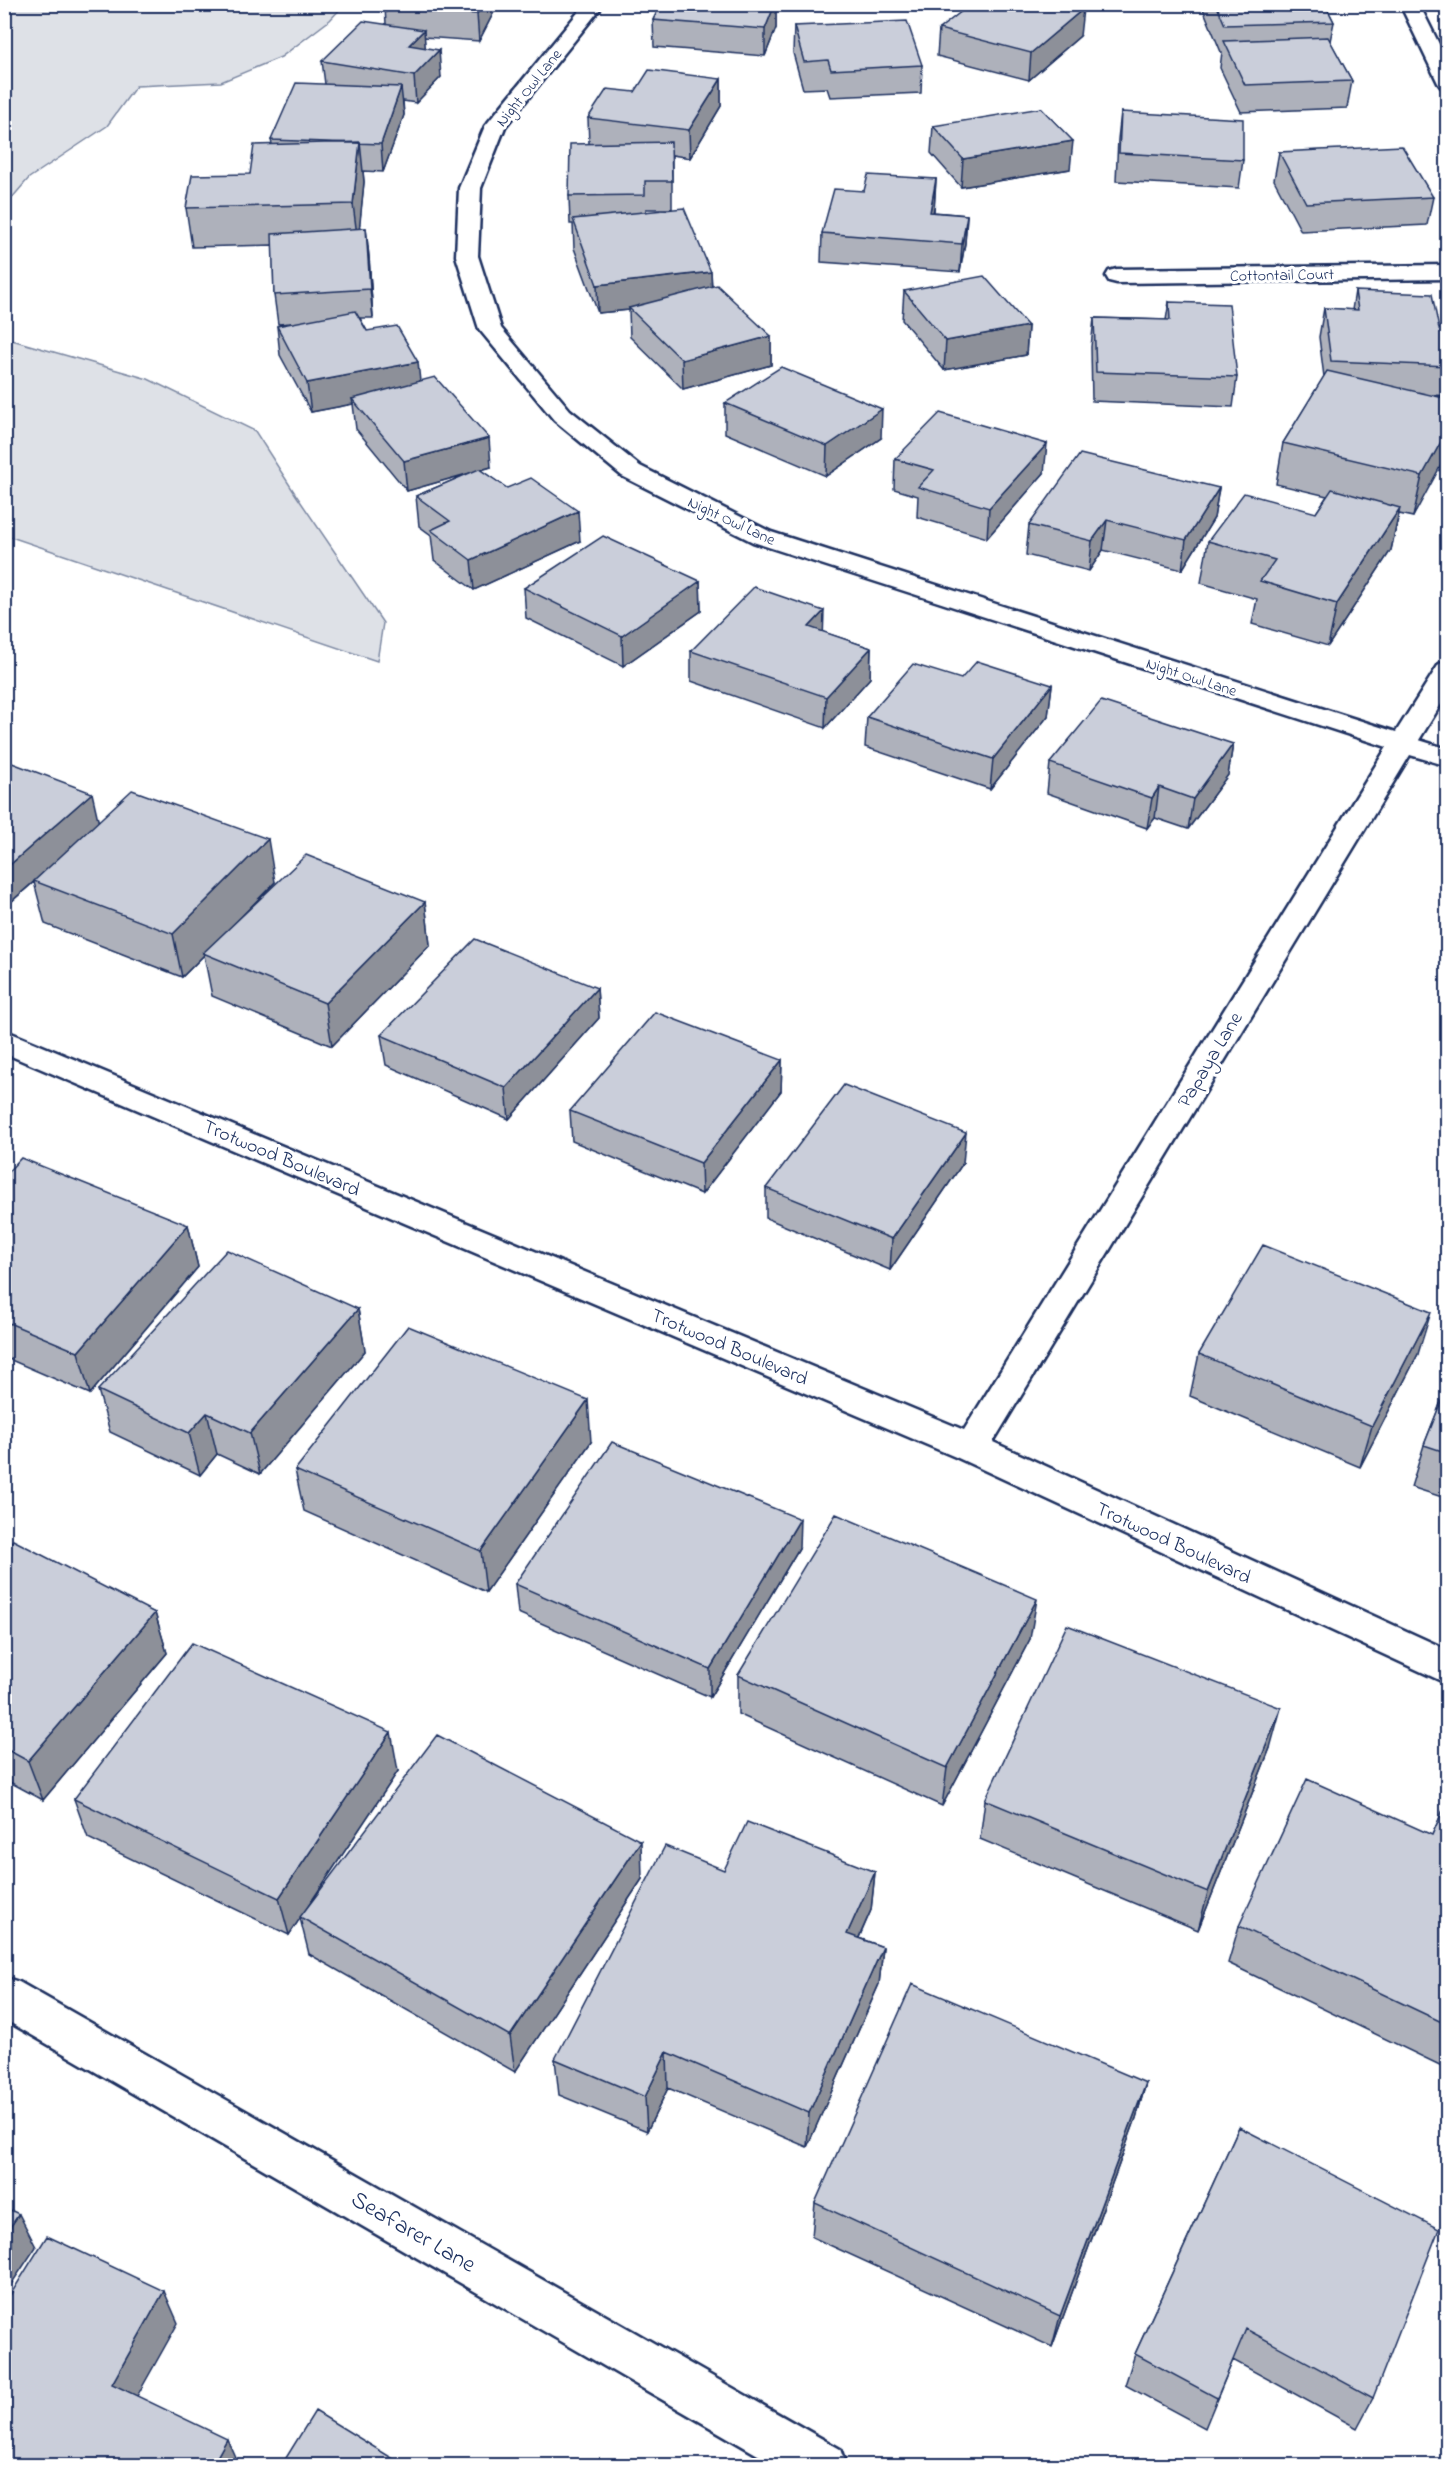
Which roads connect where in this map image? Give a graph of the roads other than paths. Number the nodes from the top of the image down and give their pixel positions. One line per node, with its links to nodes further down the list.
1 (595, 4): 7 (street, Night Owl Lane)
2 (1408, 4): 3 (street)
3 (1448, 83)
4 (1448, 272): 5 (street, Cottontail Court)
5 (1117, 276)
6 (1448, 670): 7 (street, Papaya Lane)
7 (1402, 744): 8 (street, Night Owl Lane); 10 (street, Papaya Lane)
8 (1448, 758)
9 (4, 1041): 10 (street, Trotwood Boulevard)
10 (971, 1448): 11 (street, Trotwood Boulevard)
11 (1448, 1668)
12 (4, 1996): 13 (street, Seafarer Lane)
13 (823, 2466)

